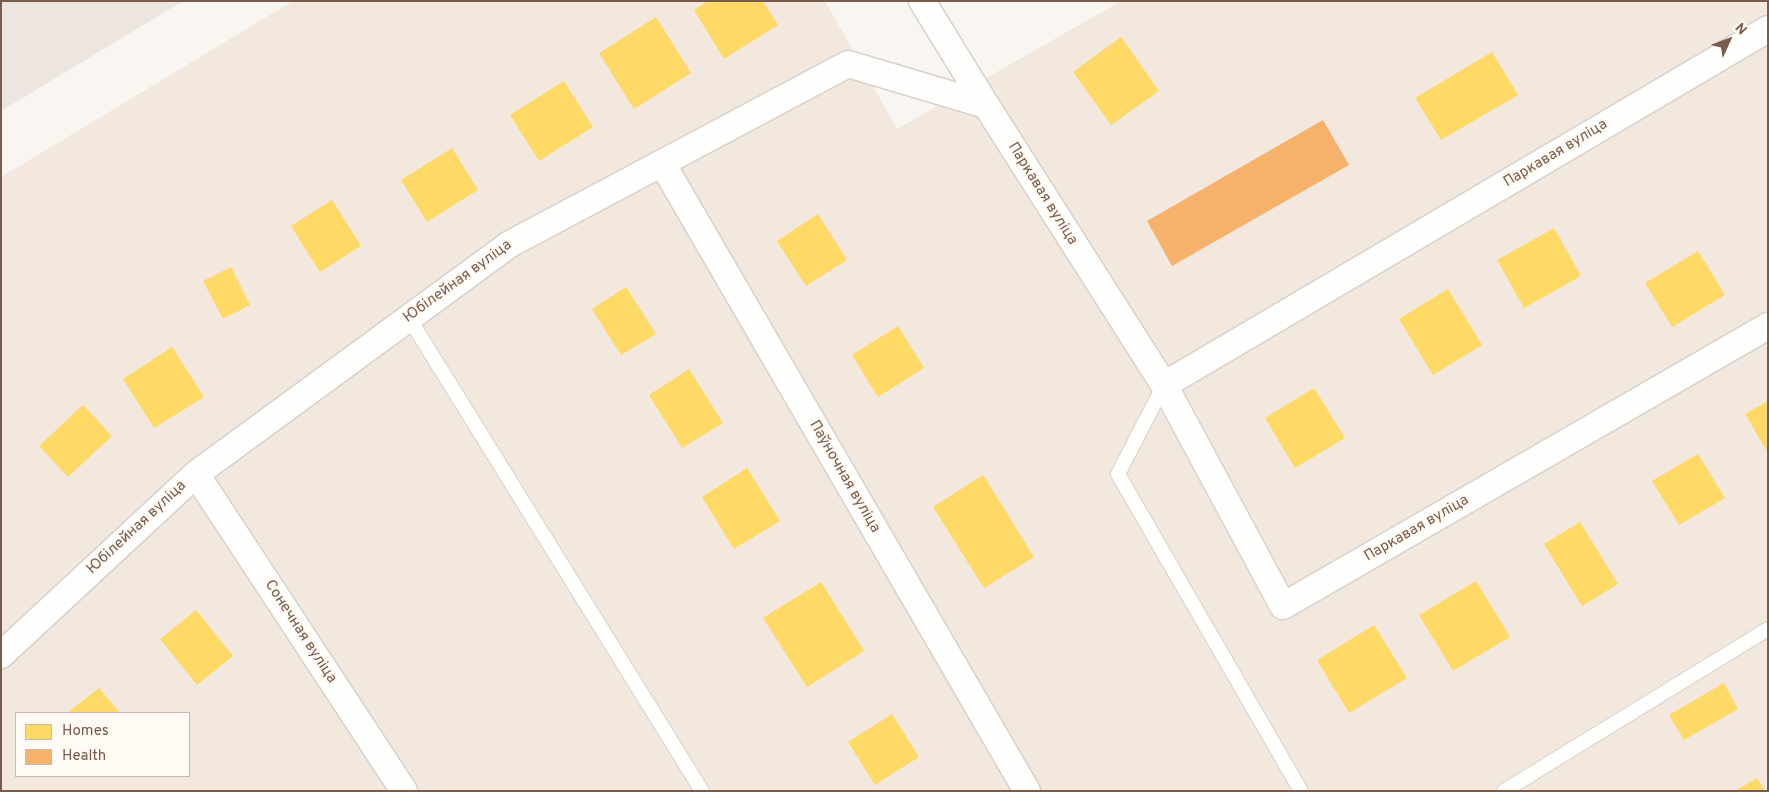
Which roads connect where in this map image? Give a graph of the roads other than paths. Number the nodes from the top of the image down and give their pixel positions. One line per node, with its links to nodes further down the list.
1 (922, 1): 3 (street, Паркавая вуліца)
2 (1768, 29): 7 (street, Паркавая вуліца)
3 (986, 105): 4 (street, Юбілейная вуліца); 7 (street, Паркавая вуліца)
4 (662, 163): 5 (street, Юбілейная вуліца); 13 (street, Паўночная вуліца)
5 (409, 318): 8 (street, Юбілейная вуліца); 12 (lane)
6 (1768, 326): 7 (street, Паркавая вуліца)
7 (1164, 385): 14 (lane)
8 (196, 474): 10 (street, Юбілейная вуліца); 11 (street, Сонечная вуліца)
9 (1768, 629): 15 (lane)
10 (1, 655)
11 (404, 791)
12 (702, 791)
13 (1027, 791)
14 (1302, 791)
15 (1504, 791)

